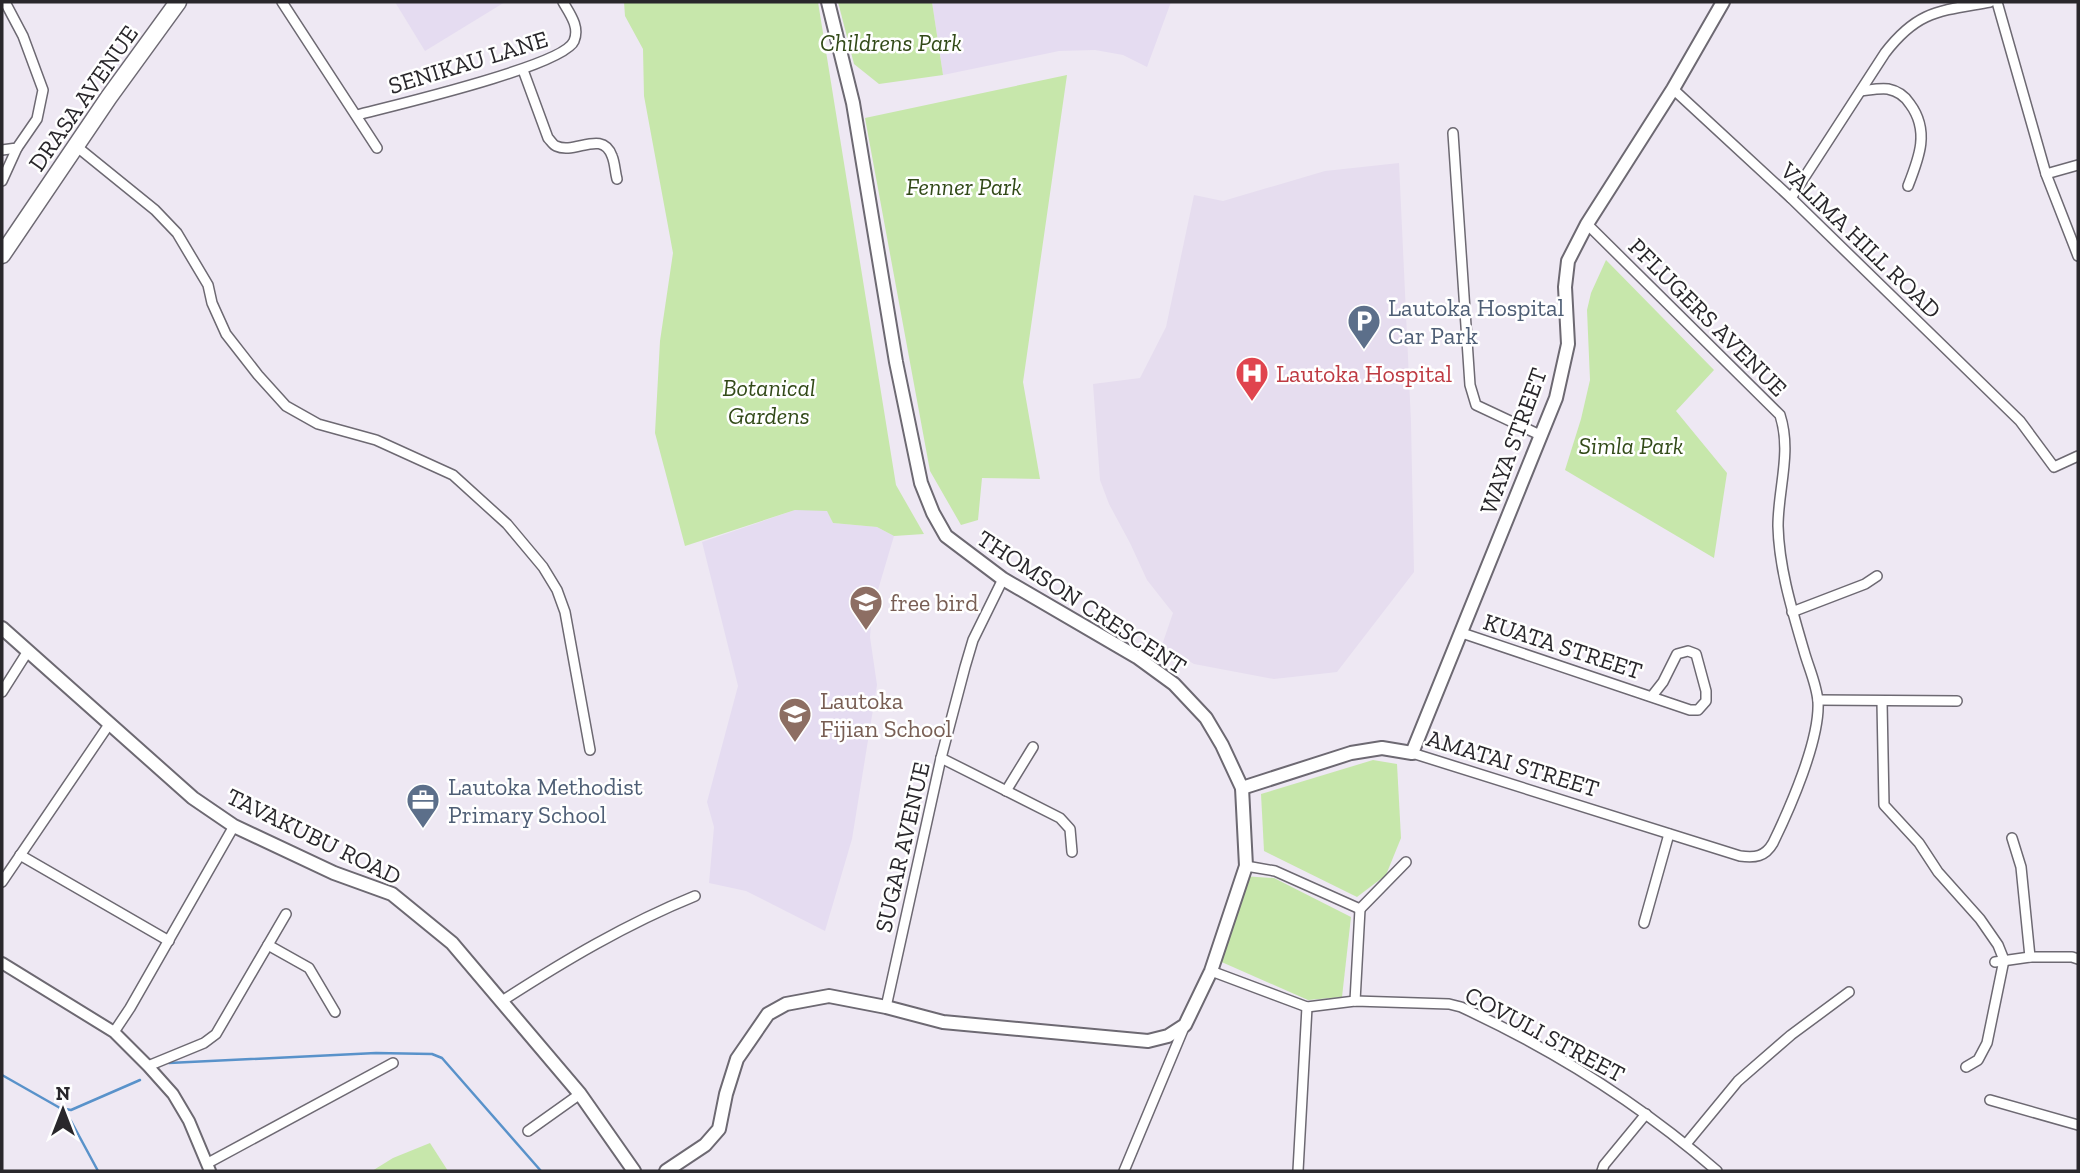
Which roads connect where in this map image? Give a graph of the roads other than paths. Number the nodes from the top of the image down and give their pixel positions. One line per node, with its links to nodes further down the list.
1 (5, 2): 15 (street)
2 (178, 2): 14 (highway, DRASA AVENUE)
3 (282, 2): 12 (street)
4 (564, 2): 9 (street, SENIKAU LANE)
5 (828, 2): 30 (main road, THOMSON CRESCENT)
6 (1723, 2): 10 (main road, WAYA STREET)
7 (1990, 2): 11 (street)
8 (1997, 2): 19 (street)
9 (523, 70): 12 (street, SENIKAU LANE); 20 (street)
10 (1673, 89): 23 (street, VALIMA HILL ROAD); 24 (main road, WAYA STREET)
11 (1861, 91): 22 (street); 23 (street)
12 (357, 116): 16 (street)
13 (1453, 133): 27 (street)
14 (76, 146): 25 (highway, DRASA AVENUE); 42 (street)
15 (17, 148): 17 (street); 21 (street)
16 (377, 148)
17 (2, 150)
18 (2078, 165): 19 (street)
19 (2046, 174): 26 (street)
20 (617, 179)
21 (2, 181)
22 (1908, 186)
23 (1791, 198): 28 (street, VALIMA HILL ROAD)
24 (1587, 224): 27 (main road, WAYA STREET); 31 (street, PFLUGERS AVENUE)
25 (2, 255)
26 (2078, 256)
27 (1540, 435): 33 (main road, WAYA STREET)
28 (2078, 456)
29 (1877, 576): 31 (street)
30 (1003, 579): 44 (street, SUGAR AVENUE); 45 (main road, THOMSON CRESCENT)
31 (1792, 612): 37 (street, PFLUGERS AVENUE)
32 (2, 628): 34 (main road, TAVAKUBU ROAD)
33 (1462, 634): 36 (street, KUATA STREET); 43 (main road, WAYA STREET)
34 (28, 651): 35 (street); 40 (main road, TAVAKUBU ROAD)
35 (2, 692)
36 (1652, 695): 36 (street, KUATA STREET)
37 (1818, 700): 39 (street); 50 (street, PFLUGERS AVENUE)
38 (1957, 701): 39 (street)
39 (1882, 702): 64 (street)
40 (110, 723): 47 (main road, TAVAKUBU ROAD); 52 (street)
41 (1033, 747): 46 (street)
42 (590, 750)
43 (1412, 753): 45 (main road, AMATAI STREET); 48 (street, AMATAI STREET)
44 (942, 758): 46 (street); 70 (street, SUGAR AVENUE)
45 (1242, 788): 54 (main road, THOMSON CRESCENT)
46 (1006, 790): 51 (street)
47 (234, 826): 60 (street); 68 (main road, TAVAKUBU ROAD)
48 (1669, 834): 50 (street, AMATAI STREET); 59 (street)
49 (2012, 838): 62 (street)
50 (1768, 851)
51 (1072, 852)
52 (20, 855): 55 (street); 60 (street)
53 (1406, 862): 57 (street)
54 (1246, 866): 57 (street); 66 (main road, THOMSON CRESCENT)
55 (2, 882)
56 (695, 895): 68 (street)
57 (1360, 909): 69 (street)
58 (286, 914): 61 (street)
59 (1644, 923)
60 (169, 940): 74 (street)
61 (268, 945): 72 (street); 76 (street)
62 (2030, 957): 63 (street); 64 (street)
63 (2078, 959)
64 (2000, 961): 77 (street)
65 (2, 963): 74 (street)
66 (1211, 971): 71 (street, COVULI STREET); 73 (main road, THOMSON CRESCENT)
67 (1849, 992): 83 (street)
68 (502, 1001): 78 (main road, TAVAKUBU ROAD)
69 (1355, 1001): 71 (street, COVULI STREET); 80 (street, COVULI STREET)
70 (886, 1007): 73 (main road); 86 (main road)
71 (1307, 1007): 88 (street)
72 (335, 1012)
73 (1185, 1025): 87 (street)
74 (114, 1031): 76 (street)
75 (393, 1063): 84 (street)
76 (148, 1066): 84 (street)
77 (1966, 1066)
78 (580, 1094): 82 (street); 85 (main road, TAVAKUBU ROAD)
79 (1990, 1100): 81 (street)
80 (1646, 1114): 83 (street, COVULI STREET); 89 (street)
81 (2078, 1125)
82 (528, 1131)
83 (1686, 1144): 90 (street, COVULI STREET)
84 (209, 1167)
85 (634, 1171)
86 (666, 1171)
87 (1124, 1171)
88 (1298, 1171)
89 (1602, 1171)
90 (1717, 1171)

